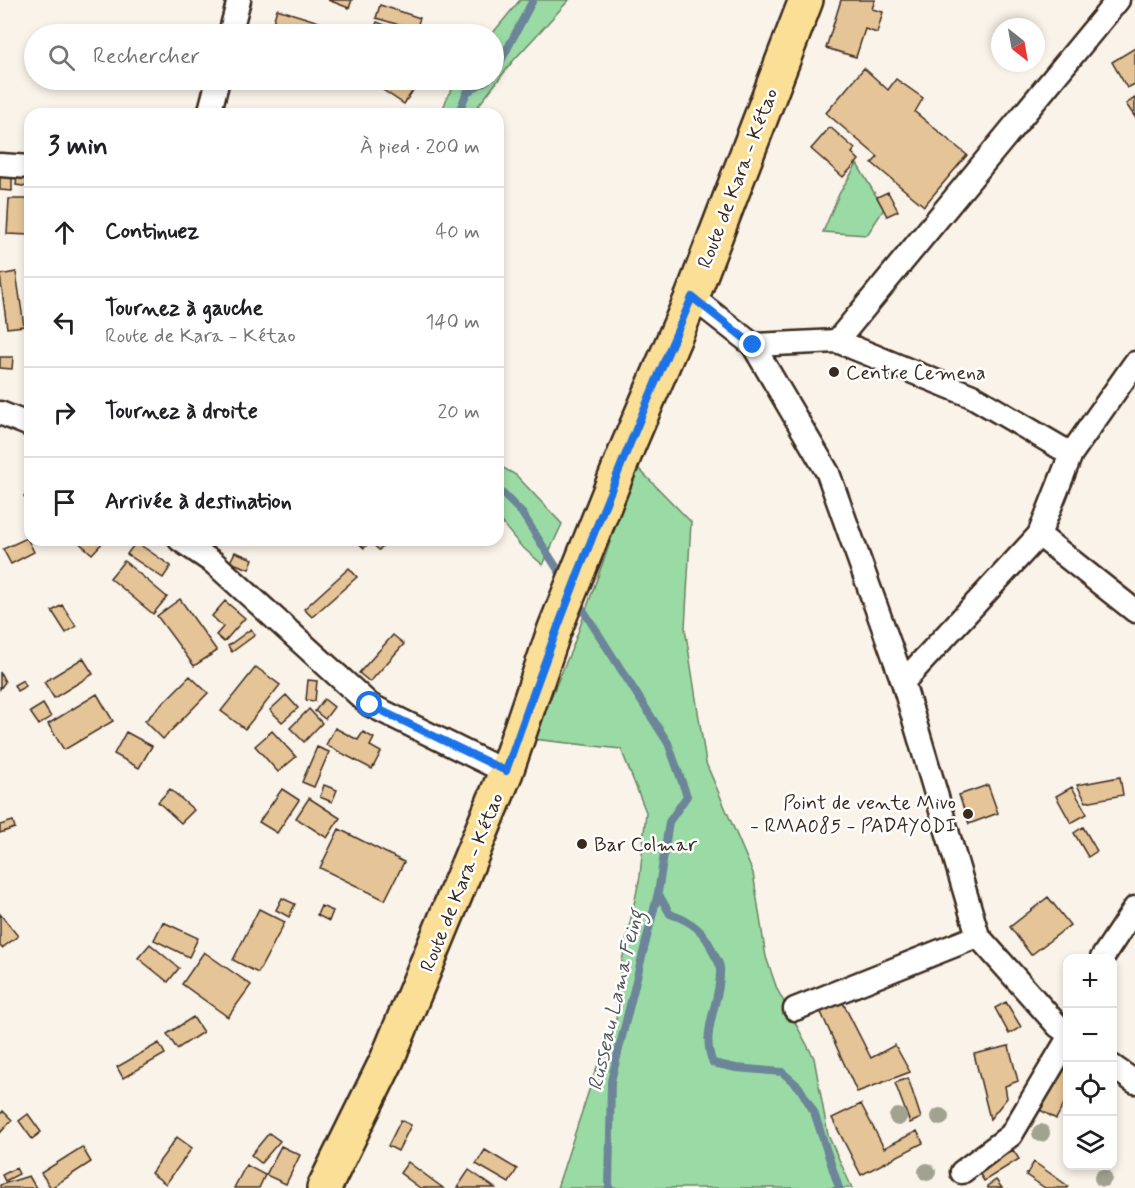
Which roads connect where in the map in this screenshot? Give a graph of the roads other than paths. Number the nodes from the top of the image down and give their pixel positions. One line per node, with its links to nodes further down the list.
1 (238, 0): 4 (street)
2 (806, 0): 9 (main road, Route de Kara - Kétao)
3 (1118, 0): 10 (street)
4 (232, 24)
5 (215, 90): 6 (street)
6 (211, 108)
7 (0, 165): 8 (street)
8 (24, 167)
9 (692, 297): 11 (street); 20 (main road, Route de Kara - Kétao)
10 (837, 341): 11 (street); 15 (street)
11 (753, 345): 19 (street)
12 (1135, 363): 15 (street)
13 (0, 413): 14 (street)
14 (24, 423)
15 (1071, 454): 16 (street)
16 (1039, 535): 18 (street); 19 (street)
17 (189, 546): 20 (street)
18 (1135, 611)
19 (903, 682): 22 (street)
20 (506, 771): 30 (main road, Route de Kara - Kétao)
21 (1135, 908): 23 (street)
22 (978, 936): 24 (street); 25 (street)
23 (1105, 954)
24 (795, 1009)
25 (1063, 1026)
26 (1063, 1032): 29 (street)
27 (1117, 1069): 28 (street)
28 (1135, 1082)
29 (962, 1172)
30 (324, 1188)

